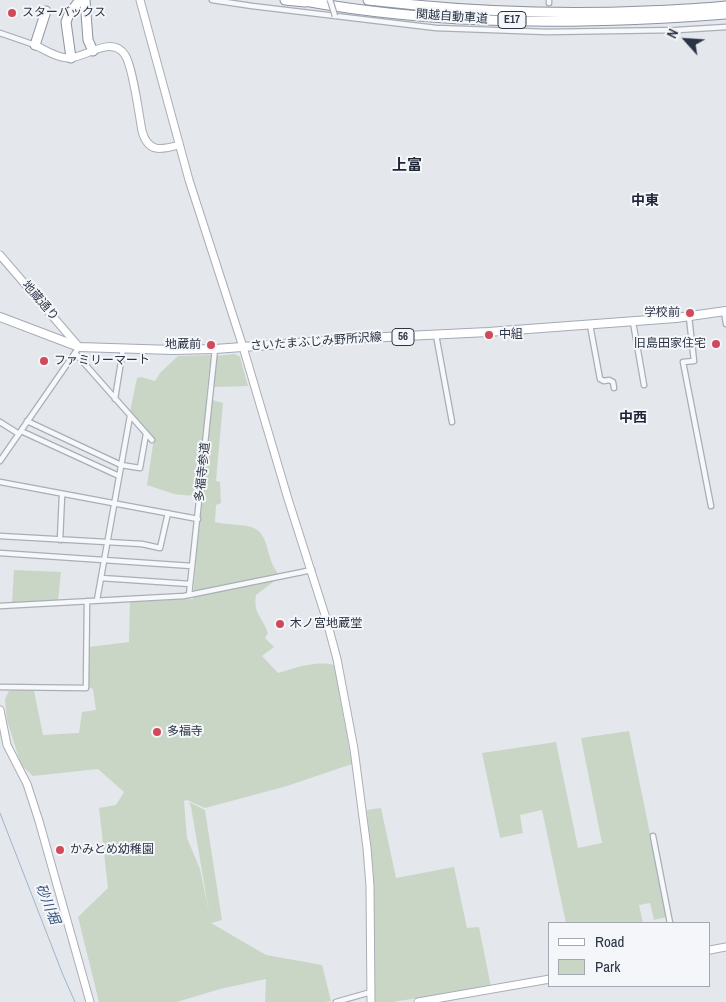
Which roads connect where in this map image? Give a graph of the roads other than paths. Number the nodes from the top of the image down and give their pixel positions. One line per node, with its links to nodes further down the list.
1 (80, 0): 18 (highway)
2 (85, 0): 17 (highway)
3 (140, 0): 19 (street)
4 (212, 0): 13 (street)
5 (285, 0): 9 (highway)
6 (299, 0): 9 (highway, 関越自動車道 / E17)
7 (330, 0): 13 (street, bridge)
8 (368, 0): 10 (highway, 関越自動車道 / E17)
9 (315, 3): 12 (highway, 関越自動車道 / E17)
10 (726, 6)
11 (46, 11): 16 (highway)
12 (726, 14)
13 (335, 16): 14 (street)
14 (726, 27)
15 (0, 33): 16 (street)
16 (35, 45): 18 (street)
17 (93, 51): 18 (street); 19 (street)
18 (71, 58)
19 (179, 145): 28 (street)
20 (0, 254): 31 (street, 地蔵通り)
21 (725, 312): 23 (main road, さいたまふじみ野所沢線 / 56); 25 (street)
22 (0, 317): 31 (main road, さいたまふじみ野所沢線 / 56)
23 (689, 317): 24 (main road, さいたまふじみ野所沢線 / 56); 50 (street)
24 (633, 322): 26 (main road, さいたまふじみ野所沢線 / 56); 32 (street)
25 (726, 324)
26 (590, 325): 27 (main road, さいたまふじみ野所沢線 / 56); 33 (street)
27 (436, 335): 28 (main road, さいたまふじみ野所沢線 / 56); 38 (street)
28 (243, 347): 30 (main road, さいたまふじみ野所沢線 / 56); 59 (street)
29 (124, 349): 30 (main road, さいたまふじみ野所沢線 / 56); 31 (main road, さいたまふじみ野所沢線 / 56); 34 (street)
30 (215, 349): 52 (street, 多福寺参道)
31 (78, 351): 34 (street); 36 (street)
32 (644, 385)
33 (614, 388)
34 (115, 400): 35 (street)
35 (130, 416): 40 (street); 45 (street)
36 (27, 421): 39 (street); 42 (street)
37 (0, 422): 39 (street)
38 (452, 422)
39 (20, 433): 43 (street); 44 (street)
40 (146, 434): 41 (street); 45 (street)
41 (152, 440)
42 (73, 442): 43 (street); 45 (street)
43 (68, 453): 46 (street)
44 (0, 461)
45 (120, 465): 46 (street)
46 (119, 476): 49 (street)
47 (0, 482): 48 (street)
48 (62, 495): 49 (street); 54 (street)
49 (114, 502): 51 (street); 55 (street)
50 (711, 506)
51 (168, 513): 52 (street); 55 (street)
52 (198, 518): 58 (street, 多福寺参道)
53 (0, 536): 54 (street)
54 (60, 540): 55 (street)
55 (107, 543): 57 (street)
56 (0, 553): 57 (street)
57 (104, 560): 58 (street); 60 (street)
58 (192, 566): 61 (street, 多福寺参道)
59 (312, 570): 62 (street); 74 (street)
60 (101, 578): 61 (street); 63 (street)
61 (190, 584): 62 (street, 多福寺参道)
62 (190, 595): 63 (street)
63 (97, 600): 64 (street)
64 (87, 601): 65 (street); 66 (street)
65 (0, 606)
66 (0, 687)
67 (0, 710): 68 (street)
68 (3, 744): 75 (street)
69 (652, 836): 70 (street)
70 (670, 922)
71 (726, 949): 72 (street)
72 (711, 950)
73 (548, 979): 78 (street)
74 (371, 992): 76 (street); 77 (street)
75 (90, 1002)
76 (336, 1002)
77 (371, 1002)
78 (418, 1002)

